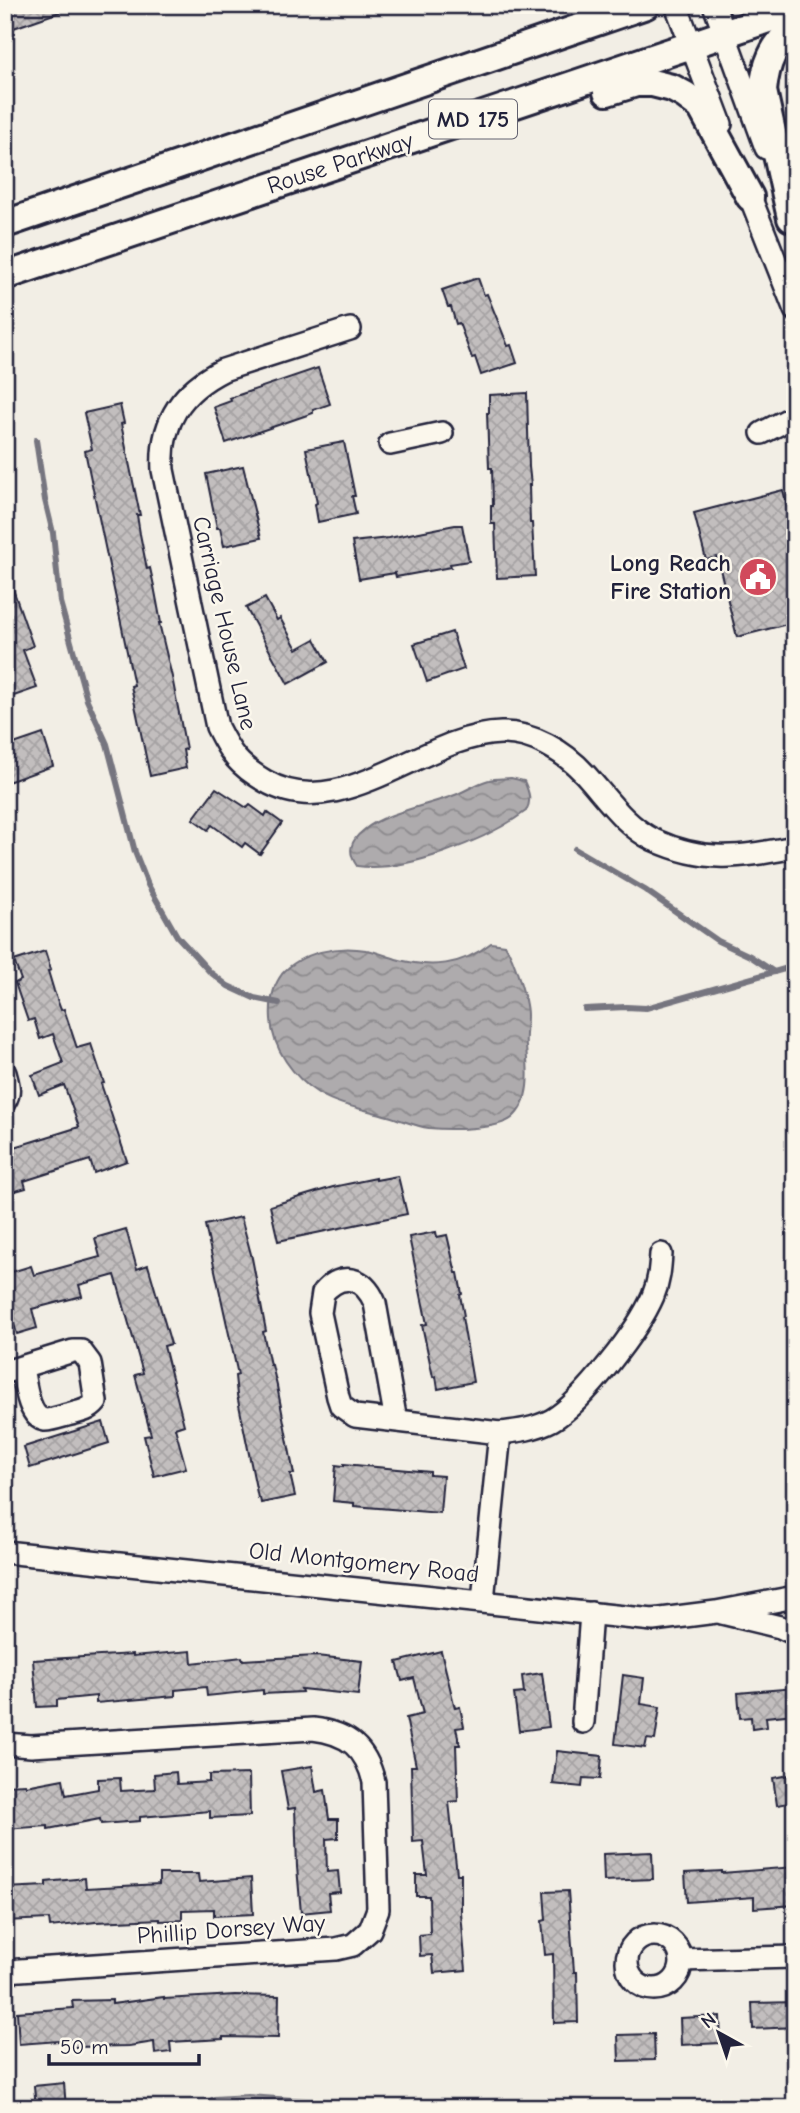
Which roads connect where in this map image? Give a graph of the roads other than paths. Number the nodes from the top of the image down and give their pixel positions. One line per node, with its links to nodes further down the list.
1 (595, 5): 9 (main road)
2 (646, 5): 9 (main road, Rouse Parkway / MD 175)
3 (676, 5): 8 (street)
4 (714, 5): 7 (street)
5 (795, 10): 7 (main road, Rouse Parkway / MD 175)
6 (795, 29): 12 (main road)
7 (724, 34): 8 (main road, Rouse Parkway / MD 175); 12 (street)
8 (691, 47): 10 (main road, Rouse Parkway / MD 175); 11 (street)
9 (354, 106): 13 (main road, Rouse Parkway / MD 175)
10 (286, 182): 11 (main road); 14 (main road, Rouse Parkway / MD 175)
11 (750, 197): 15 (street)
12 (793, 223)
13 (5, 224)
14 (5, 276)
15 (795, 310)
16 (350, 329): 21 (street, Carriage House Lane)
17 (795, 416): 19 (street)
18 (442, 433): 20 (street)
19 (762, 433)
20 (390, 444)
21 (795, 847)
22 (5, 1073): 23 (street)
23 (5, 1101)
24 (661, 1254): 26 (street)
25 (396, 1421): 25 (street); 26 (street)
26 (500, 1433): 29 (street)
27 (10, 1554): 29 (street, Old Montgomery Road)
28 (795, 1597): 30 (street, Old Montgomery Road)
29 (483, 1600): 31 (street, Old Montgomery Road)
30 (716, 1612): 31 (street, Old Montgomery Road); 32 (street, Old Montgomery Road)
31 (591, 1613): 33 (street)
32 (795, 1634)
33 (583, 1722)
34 (5, 1744): 37 (street, Phillip Dorsey Way)
35 (795, 1957): 36 (street)
36 (681, 1960)
37 (5, 1971)

